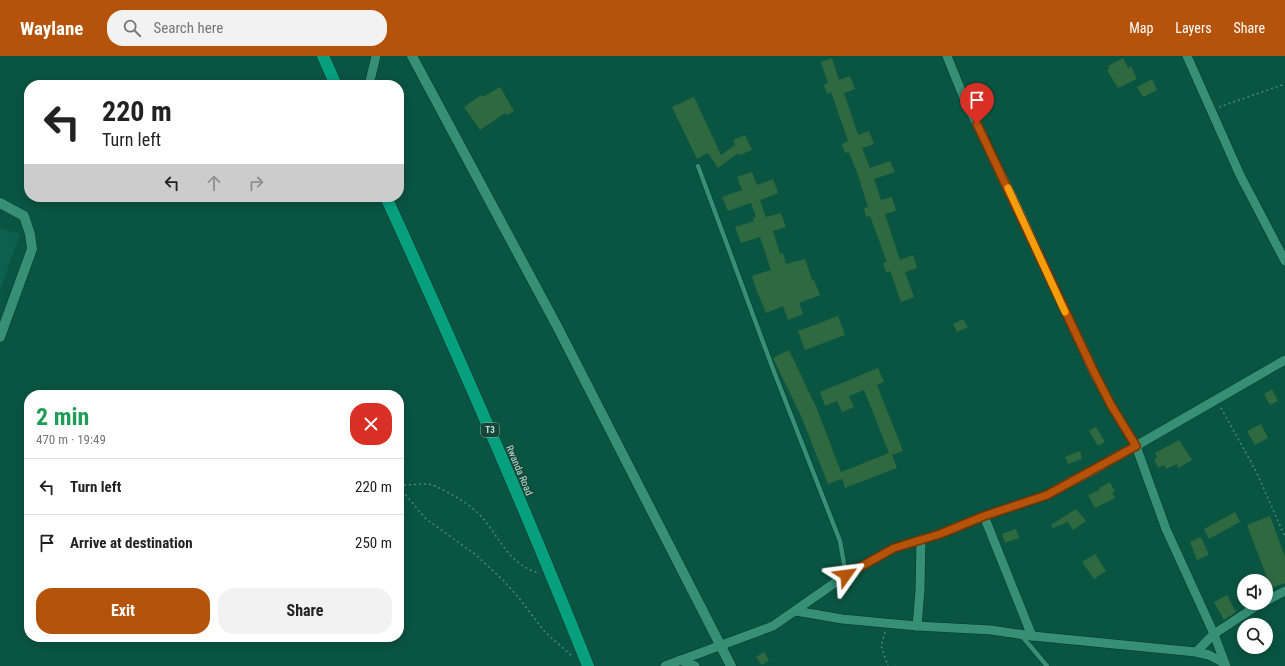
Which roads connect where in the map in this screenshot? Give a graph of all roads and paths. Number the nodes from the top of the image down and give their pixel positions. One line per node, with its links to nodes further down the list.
1 (323, 56): 6 (highway)
2 (376, 56): 7 (street)
3 (412, 56): 34 (street)
4 (947, 56): 17 (street)
5 (1187, 56): 13 (street)
6 (334, 80)
7 (370, 80)
8 (1285, 84): 9 (path)
9 (1214, 109)
10 (698, 166): 23 (lane)
11 (388, 202): 24 (highway, Rwanda Road / T3)
12 (0, 204): 14 (street)
13 (1285, 261)
14 (0, 338)
15 (1285, 360): 16 (street)
16 (1215, 399): 17 (street); 21 (path)
17 (1136, 446): 20 (street); 32 (street)
18 (404, 486): 24 (path)
19 (404, 492): 36 (path)
20 (984, 516): 22 (street); 33 (street)
21 (1285, 537)
22 (921, 539): 23 (street); 30 (street)
23 (846, 575): 28 (street)
24 (552, 576): 39 (highway, Rwanda Road / T3)
25 (1285, 591): 26 (street)
26 (1273, 597)
27 (1250, 610): 32 (street)
28 (796, 612): 29 (street); 34 (street)
29 (888, 624): 30 (street); 43 (path)
30 (917, 626): 31 (street)
31 (1020, 634): 33 (street); 44 (lane)
32 (1214, 634): 35 (street); 38 (street)
33 (1032, 636): 35 (street)
34 (720, 645): 37 (street); 42 (street)
35 (1196, 652): 38 (street)
36 (574, 658)
37 (680, 660): 40 (street); 41 (street)
38 (1225, 665)
39 (588, 666)
40 (666, 666)
41 (694, 666)
42 (731, 666)
43 (888, 666)
44 (1047, 666)

